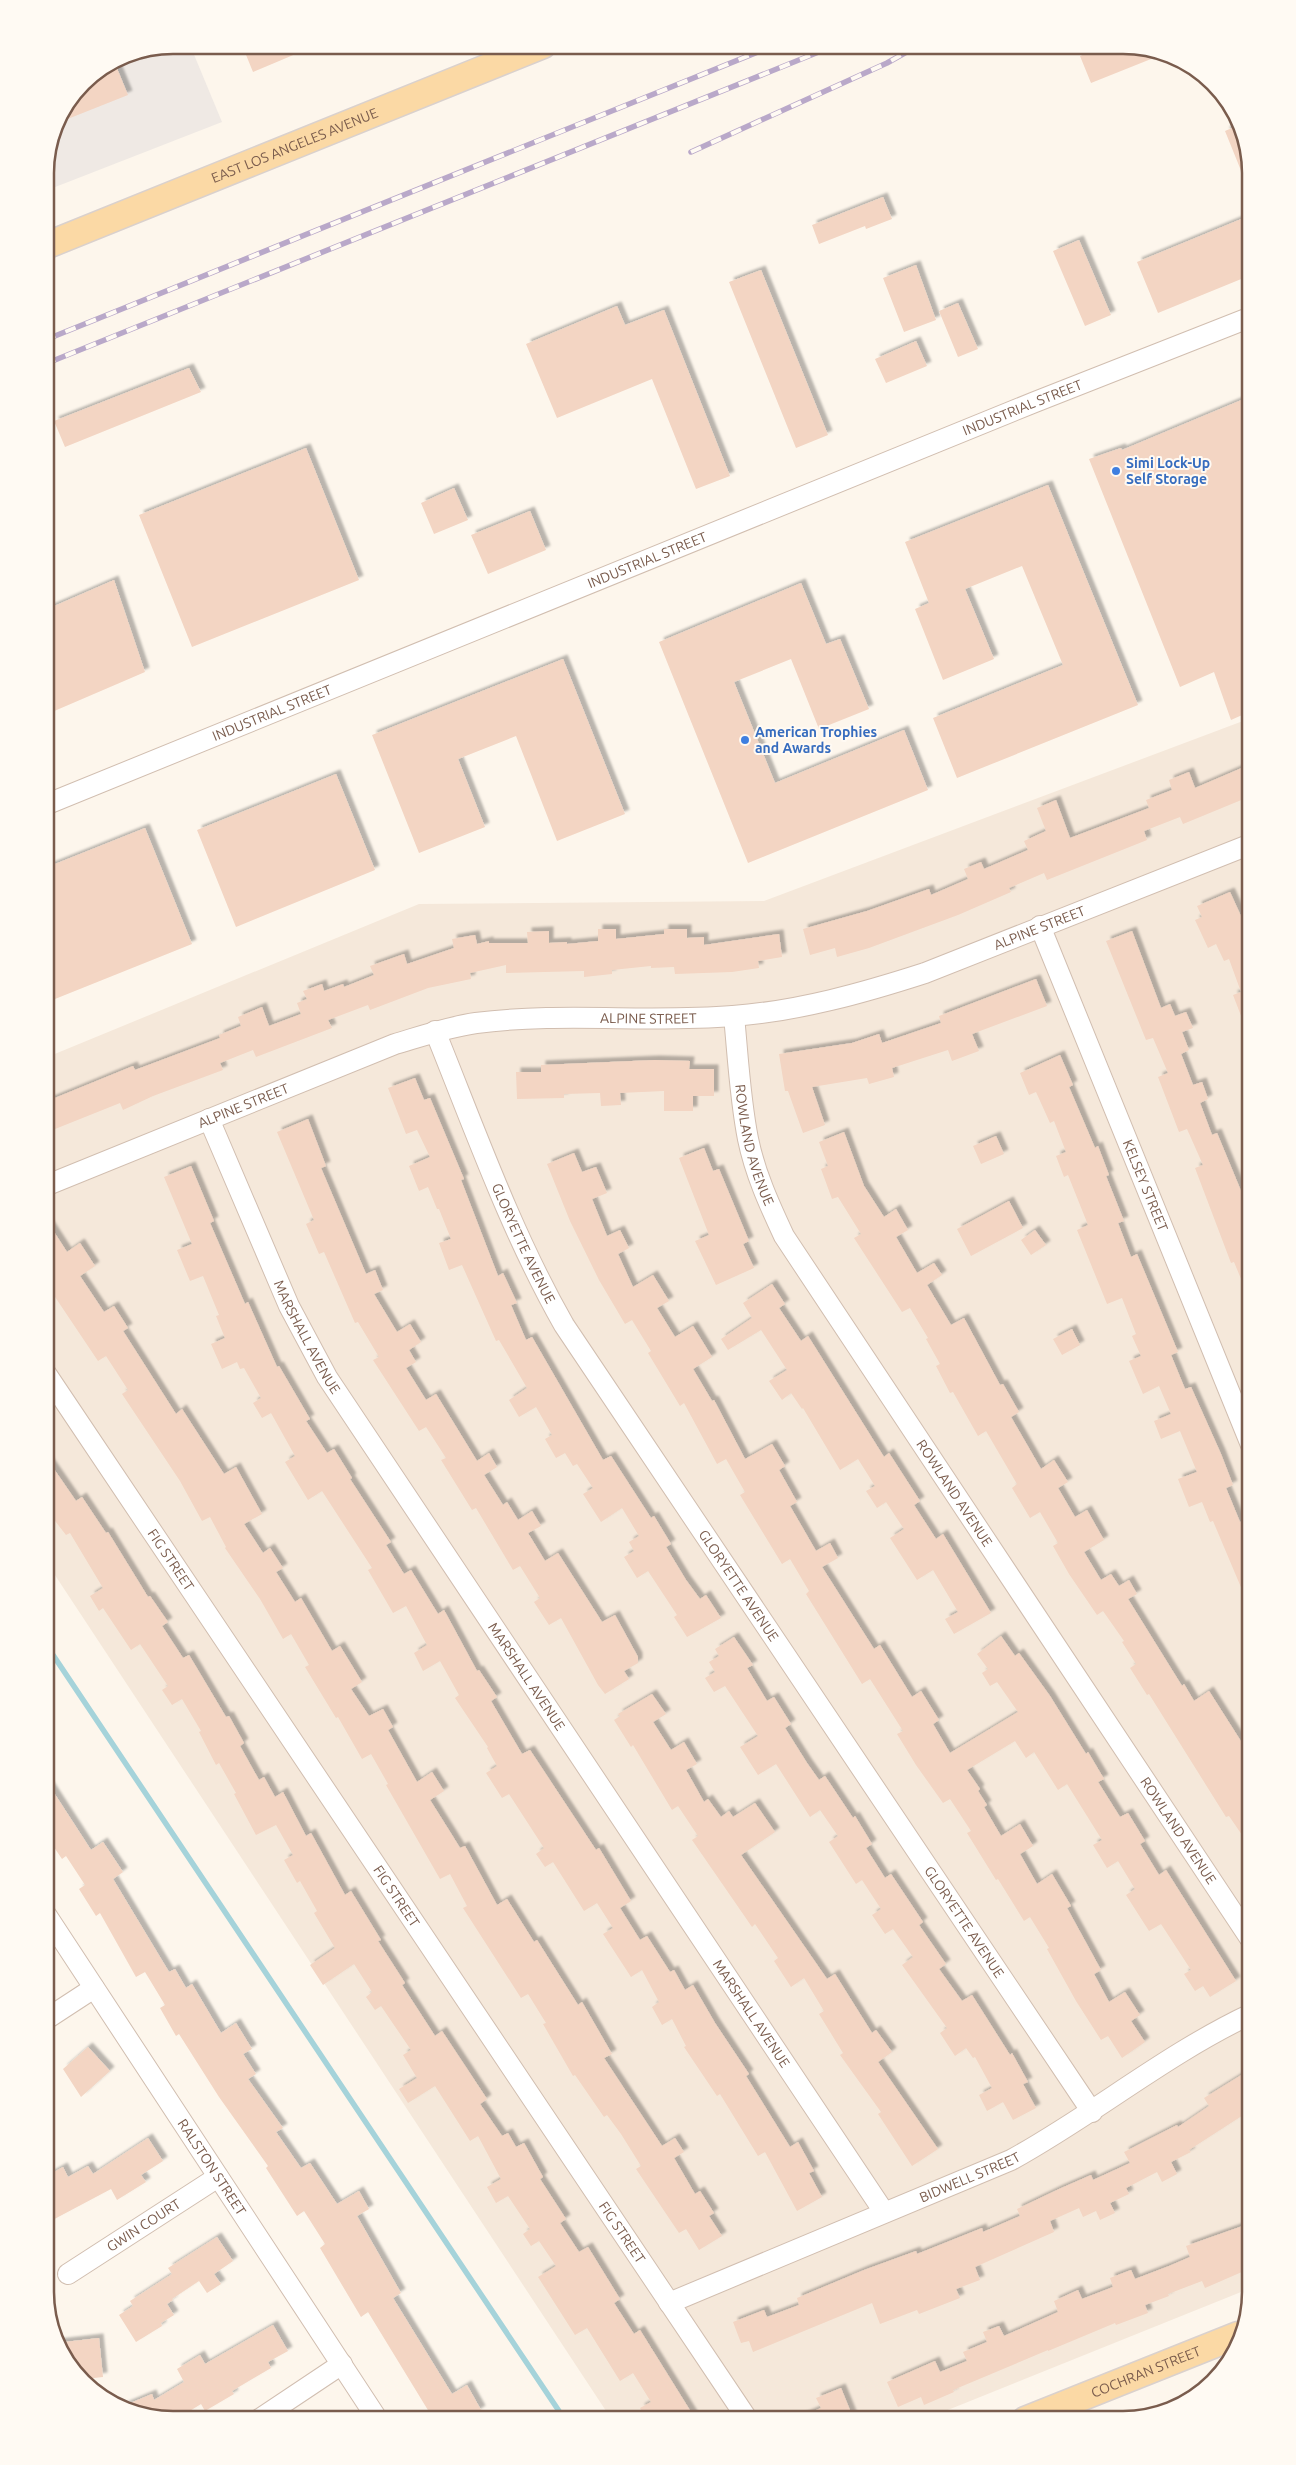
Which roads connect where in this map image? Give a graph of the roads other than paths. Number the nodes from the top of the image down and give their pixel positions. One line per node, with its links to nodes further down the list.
1 (521, 54): 2 (main road, EAST LOS ANGELES AVENUE)
2 (54, 242)
3 (1242, 321): 4 (street, INDUSTRIAL STREET)
4 (54, 802)
5 (1242, 847): 6 (street, ALPINE STREET)
6 (1040, 926): 7 (street, ALPINE STREET); 12 (street, KELSEY STREET)
7 (734, 1016): 8 (street, ALPINE STREET); 13 (street, ROWLAND AVENUE)
8 (435, 1031): 9 (street, ALPINE STREET); 18 (street, GLORYETTE AVENUE)
9 (209, 1119): 10 (street, ALPINE STREET); 20 (street, MARSHALL AVENUE)
10 (54, 1182)
11 (54, 1385): 22 (street, FIG STREET)
12 (1242, 1423)
13 (1242, 1926)
14 (54, 1927): 15 (street, RALSTON STREET)
15 (94, 1988): 16 (street); 19 (street, RALSTON STREET)
16 (54, 2014)
17 (1242, 2018): 18 (street, BIDWELL STREET)
18 (1092, 2112): 20 (street, BIDWELL STREET)
19 (218, 2177): 21 (street, GWIN COURT); 24 (street, RALSTON STREET)
20 (884, 2212): 22 (street, BIDWELL STREET)
21 (68, 2274)
22 (669, 2304): 27 (street, FIG STREET)
23 (1234, 2337): 28 (main road, COCHRAN STREET)
24 (342, 2364): 25 (street); 26 (street, RALSTON STREET)
25 (272, 2411)
26 (372, 2411)
27 (742, 2411)
28 (1048, 2411)

